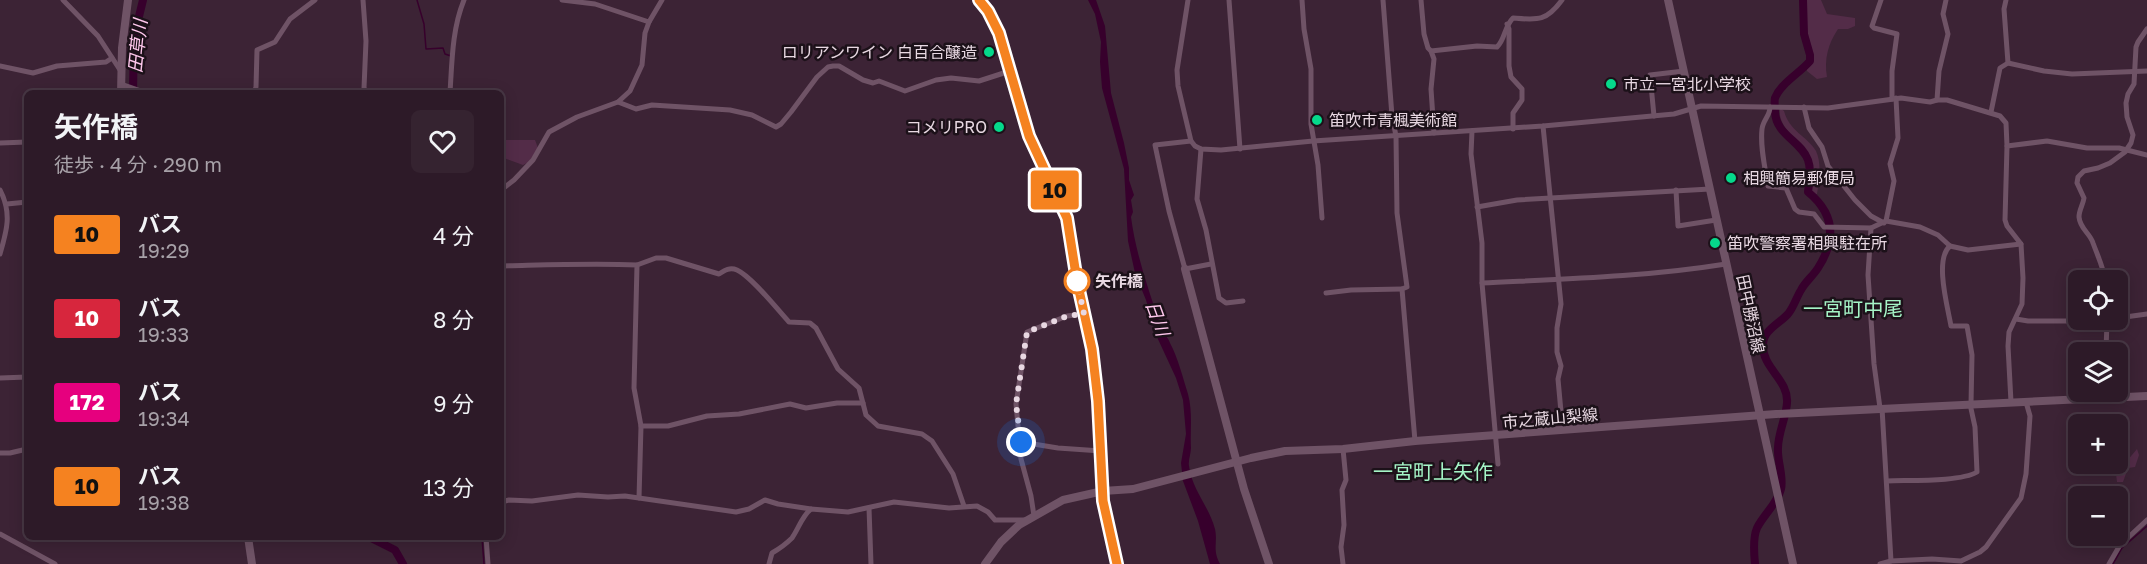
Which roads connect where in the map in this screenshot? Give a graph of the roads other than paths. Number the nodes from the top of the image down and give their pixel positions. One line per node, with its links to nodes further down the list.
1 (63, 0): 23 (street)
2 (128, 0): 30 (main road)
3 (315, 0): 32 (street)
4 (363, 0): 33 (street)
5 (464, 0): 34 (street)
6 (562, 0): 19 (street)
7 (662, 0): 19 (street)
8 (979, 0): 26 (highway)
9 (1188, 0): 48 (street)
10 (1229, 0): 53 (street)
11 (1302, 0): 49 (street)
12 (1383, 0): 47 (street)
13 (1421, 0): 22 (street)
14 (1562, 0): 20 (street)
15 (1668, 0): 27 (main road, 田中勝沼線)
16 (1881, 0): 35 (street)
17 (1946, 0): 36 (street)
18 (2006, 0): 24 (street)
19 (649, 22): 37 (street)
20 (1507, 24): 22 (street); 44 (street)
21 (2147, 29): 29 (street)
22 (1431, 51): 46 (street)
23 (112, 58): 25 (street); 30 (street)
24 (2008, 63): 29 (street); 41 (street)
25 (0, 66)
26 (1010, 71): 37 (street); 83 (highway)
27 (1684, 71): 40 (main road, 田中勝沼線); 42 (street)
28 (2147, 71): 29 (street)
29 (2135, 72): 55 (street)
30 (122, 73): 31 (main road)
31 (123, 88)
32 (255, 90)
33 (365, 90)
34 (450, 90)
35 (1894, 98): 36 (street); 39 (street); 67 (street)
36 (1937, 100): 41 (street)
37 (618, 102): 57 (street)
38 (1771, 107): 39 (street); 40 (street); 68 (street)
39 (1804, 108): 67 (street)
40 (1692, 109): 42 (street); 58 (main road, 田中勝沼線)
41 (1991, 112): 52 (street)
42 (1654, 116): 43 (street)
43 (1542, 126): 44 (street); 61 (street)
44 (1513, 129): 45 (street)
45 (1472, 131): 46 (street); 64 (street)
46 (1434, 133): 47 (street)
47 (1396, 136): 49 (street); 80 (street)
48 (1191, 141): 54 (street); 76 (street)
49 (1313, 141): 53 (street); 65 (street)
50 (24, 142): 51 (street)
51 (0, 143)
52 (2007, 146): 55 (street); 69 (street)
53 (1240, 148): 54 (street)
54 (1201, 150): 72 (street)
55 (2127, 150): 56 (street); 77 (street)
56 (2147, 154)
57 (504, 188)
58 (1710, 189): 60 (street); 66 (main road, 田中勝沼線)
59 (0, 190): 63 (street)
60 (1676, 190): 61 (street); 66 (street)
61 (1551, 199): 64 (street); 78 (street)
62 (24, 202): 63 (street)
63 (7, 204): 71 (street)
64 (1477, 207): 79 (street)
65 (1322, 218)
66 (1716, 220): 73 (main road, 田中勝沼線)
67 (1885, 222): 68 (street); 70 (street)
68 (1871, 228): 97 (street)
69 (2020, 244): 70 (street); 86 (street)
70 (1950, 246): 96 (street)
71 (0, 254)
72 (1211, 264): 76 (street); 82 (street)
73 (1726, 264): 78 (street); 99 (main road, 田中勝沼線)
74 (637, 265): 75 (street); 95 (street); 100 (street)
75 (504, 266)
76 (1185, 269): 108 (main road)
77 (2103, 270)
78 (1558, 279): 79 (street); 98 (street)
79 (1482, 283): 101 (street)
80 (1402, 289): 81 (street); 102 (street)
81 (1326, 293)
82 (1243, 301)
83 (1084, 314): 103 (street); 106 (highway)
84 (2147, 314): 85 (street)
85 (2128, 317)
86 (2016, 319): 87 (street); 93 (street)
87 (2068, 320)
88 (0, 378): 89 (street)
89 (24, 378)
90 (2128, 396): 91 (main road, 市之蔵山梨線)
91 (2147, 396)
92 (2068, 398): 94 (main road, 市之蔵山梨線)
93 (2011, 402): 94 (main road, 市之蔵山梨線); 96 (main road, 市之蔵山梨線)
94 (2026, 402): 123 (street)
95 (863, 403): 100 (street); 114 (street)
96 (1971, 404): 97 (main road, 市之蔵山梨線); 110 (street)
97 (1881, 408): 99 (main road, 市之蔵山梨線); 110 (street)
98 (1561, 412)
99 (1760, 415): 101 (main road, 市之蔵山梨線); 133 (main road, 田中勝沼線)
100 (640, 426): 112 (street)
101 (1496, 436): 102 (main road, 市之蔵山梨線); 109 (street)
102 (1415, 441): 104 (main road, 市之蔵山梨線)
103 (1021, 442): 106 (street); 117 (street)
104 (1343, 449): 108 (main road, 市之蔵山梨線); 132 (street)
105 (24, 450): 107 (street)
106 (1101, 451): 111 (highway)
107 (0, 453)
108 (1237, 462): 111 (main road, 市之蔵山梨線); 131 (main road)
109 (1498, 464)
110 (1887, 481): 122 (street)
111 (1103, 491): 117 (main road, 市之蔵山梨線); 130 (highway)
112 (639, 498): 113 (street); 116 (street)
113 (504, 501)
114 (964, 506): 115 (street); 117 (street)
115 (869, 508): 116 (street); 128 (street)
116 (811, 509): 127 (street)
117 (1030, 518): 129 (main road, 市之蔵山梨線)
118 (2147, 520): 135 (street)
119 (0, 534): 124 (street)
120 (248, 540): 125 (main road)
121 (486, 540): 126 (street)
122 (1891, 561): 123 (street); 134 (street)
123 (1961, 562)
124 (55, 564)
125 (252, 564)
126 (488, 564)
127 (769, 564)
128 (871, 564)
129 (985, 564)
130 (1117, 564)
131 (1269, 564)
132 (1343, 564)
133 (1793, 564)
134 (1881, 564)
135 (2109, 564)

